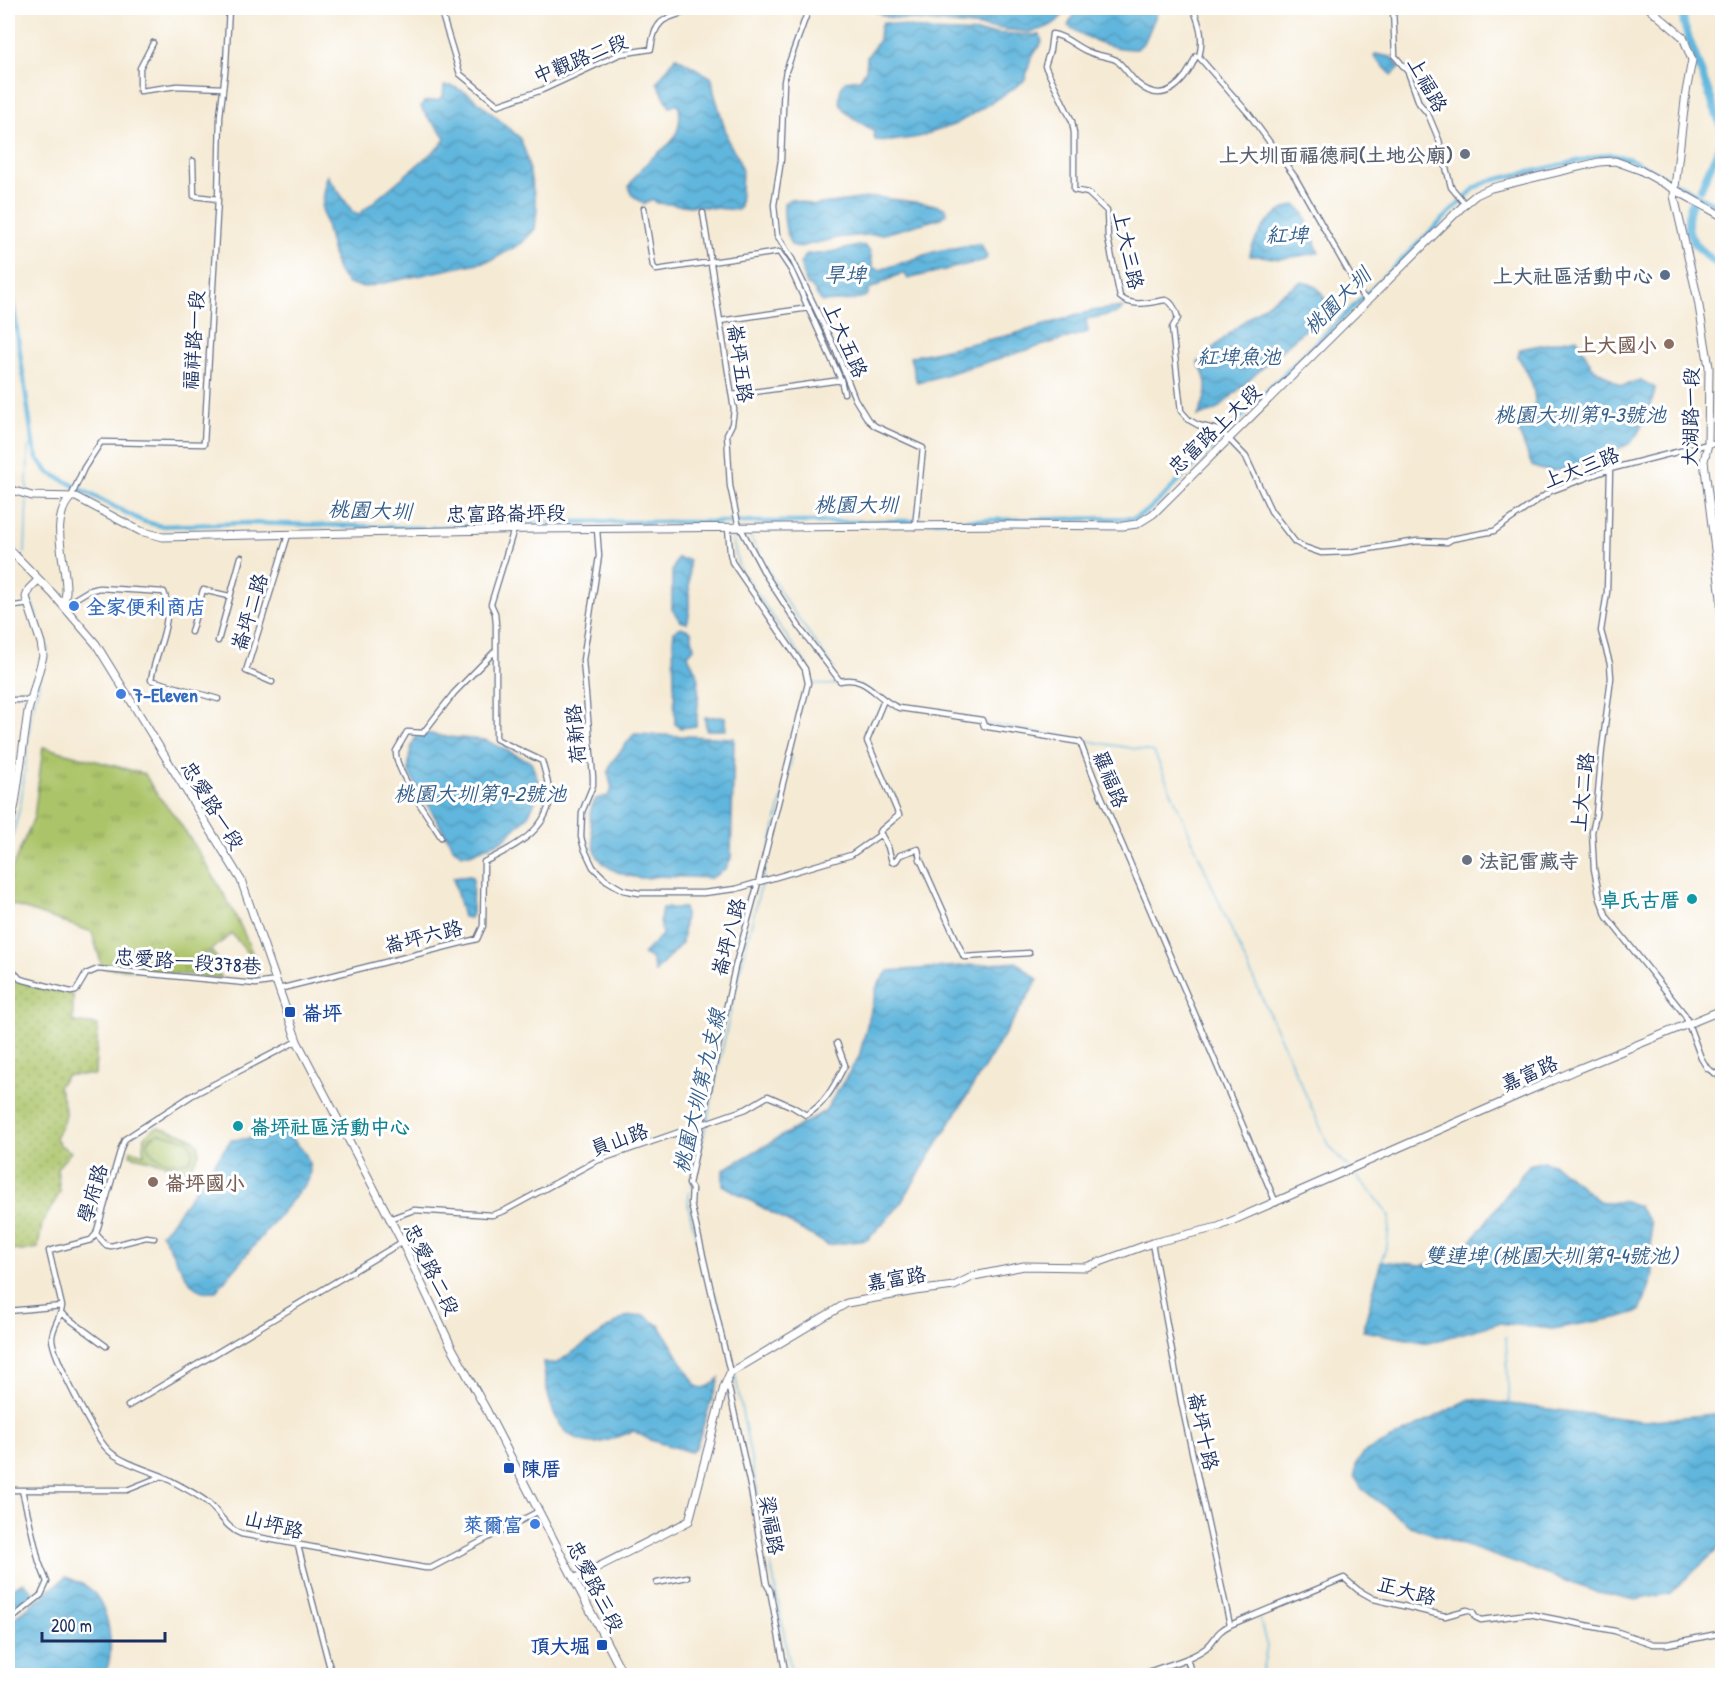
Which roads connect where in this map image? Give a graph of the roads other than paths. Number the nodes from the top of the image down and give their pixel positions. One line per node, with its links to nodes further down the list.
1 (229, 8): 10 (street, 福祥路一段)
2 (440, 8): 3 (street, 中觀路二段)
3 (700, 8)
4 (809, 8): 18 (street, 上大五路)
5 (1193, 8): 9 (street)
6 (1393, 8): 14 (street, 上福路)
7 (1649, 8): 12 (street, 大湖路一段)
8 (153, 43): 10 (street)
9 (1200, 57): 21 (street); 27 (street, 上大三路)
10 (223, 88): 13 (street, 福祥路一段)
11 (193, 161): 13 (street)
12 (1674, 187): 14 (street, 忠富路上大段); 17 (street, 忠富路上大段); 28 (street, 大湖路一段)
13 (218, 199): 31 (street, 福祥路一段)
14 (1464, 203): 21 (street, 忠富路上大段)
15 (644, 208): 20 (street)
16 (703, 213): 20 (street, 崙坪五路)
17 (1722, 216)
18 (785, 249): 19 (street); 36 (street, 上大五路)
19 (783, 257): 20 (street); 22 (street)
20 (710, 261): 23 (street, 崙坪五路)
21 (1366, 300): 27 (street, 忠富路上大段)
22 (808, 309): 23 (street); 24 (street)
23 (720, 321): 26 (street, 崙坪五路)
24 (841, 380): 25 (street); 26 (street)
25 (844, 393)
26 (732, 395): 35 (street, 崙坪五路)
27 (1228, 439): 30 (street, 上大三路); 36 (street, 忠富路上大段)
28 (1708, 444): 29 (street, 上大三路); 30 (street, 上大三路); 49 (street, 大湖路一段)
29 (1722, 444)
30 (1610, 469): 66 (street, 上大二路)
31 (78, 482): 32 (street); 34 (street)
32 (86, 485)
33 (8, 489): 34 (street, 忠富路崙坪段)
34 (72, 494): 40 (street, 忠富路崙坪段); 46 (street)
35 (740, 525): 36 (street, 忠富路崙坪段); 37 (street, 忠富路崙坪段); 54 (street, 羅福路)
36 (915, 526)
37 (728, 528): 39 (street, 忠富路崙坪段); 61 (street, 崙坪八路)
38 (514, 529): 39 (street, 忠富路崙坪段); 40 (street, 忠富路崙坪段); 51 (street, 崙坪六路)
39 (597, 529): 61 (street, 荷新路)
40 (288, 535): 52 (street, 崙坪二路)
41 (8, 548): 43 (street, 忠愛路一段)
42 (241, 557): 44 (street)
43 (38, 580): 45 (street); 46 (street, 忠愛路一段)
44 (229, 596): 48 (street); 50 (street)
45 (28, 604): 47 (street); 56 (street)
46 (63, 606): 53 (street); 64 (street, 忠愛路一段)
47 (8, 607)
48 (191, 632)
49 (1722, 632)
50 (218, 640)
51 (496, 650): 60 (street); 64 (street, 崙坪六路)
52 (272, 681)
53 (218, 699)
54 (884, 699): 59 (street, 荷新路); 71 (street, 羅福路)
55 (8, 700): 56 (street)
56 (31, 700): 57 (street)
57 (10, 817): 58 (street)
58 (8, 833)
59 (880, 834): 61 (street, 荷新路); 62 (street)
60 (441, 837)
61 (758, 883): 70 (street, 崙坪八路)
62 (1029, 953)
63 (8, 965): 64 (street, 忠愛路一段378巷)
64 (277, 985): 67 (street, 忠愛路一段)
65 (1722, 1010): 66 (street, 嘉富路)
66 (1688, 1022): 69 (street, 上大二路); 71 (street, 嘉富路)
67 (297, 1041): 72 (street, 忠愛路二段); 73 (street, 學府路)
68 (837, 1043): 70 (street, 員山路)
69 (1722, 1078)
70 (702, 1124): 72 (street, 員山路); 81 (street, 崙坪八路)
71 (1276, 1203): 76 (street, 嘉富路)
72 (390, 1219): 75 (street, 忠愛路二段)
73 (96, 1234): 74 (street); 77 (street, 學府路)
74 (153, 1238)
75 (402, 1242): 82 (street); 86 (street, 忠愛路二段)
76 (1152, 1243): 81 (street, 嘉富路); 92 (street, 崙坪十路)
77 (62, 1306): 78 (street); 79 (street, 學府路)
78 (8, 1311)
79 (61, 1313): 80 (street); 83 (street, 學府路)
80 (106, 1346)
81 (728, 1376): 89 (street); 97 (street, 梁福路)
82 (128, 1406)
83 (162, 1476): 85 (street); 87 (street, 山坪路)
84 (8, 1490): 85 (street)
85 (22, 1490): 91 (street)
86 (539, 1511): 87 (street, 山坪路); 89 (street, 忠愛路三段)
87 (298, 1546): 95 (street)
88 (687, 1576): 90 (street)
89 (574, 1579): 96 (street, 忠愛路三段)
90 (657, 1583)
91 (8, 1622)
92 (1230, 1625): 93 (street, 正大路); 94 (street, 正大路)
93 (1722, 1633)
94 (1187, 1658): 98 (street, 正大路); 99 (street)
95 (332, 1676)
96 (624, 1676)
97 (786, 1676)
98 (1139, 1676)
99 (1192, 1676)

